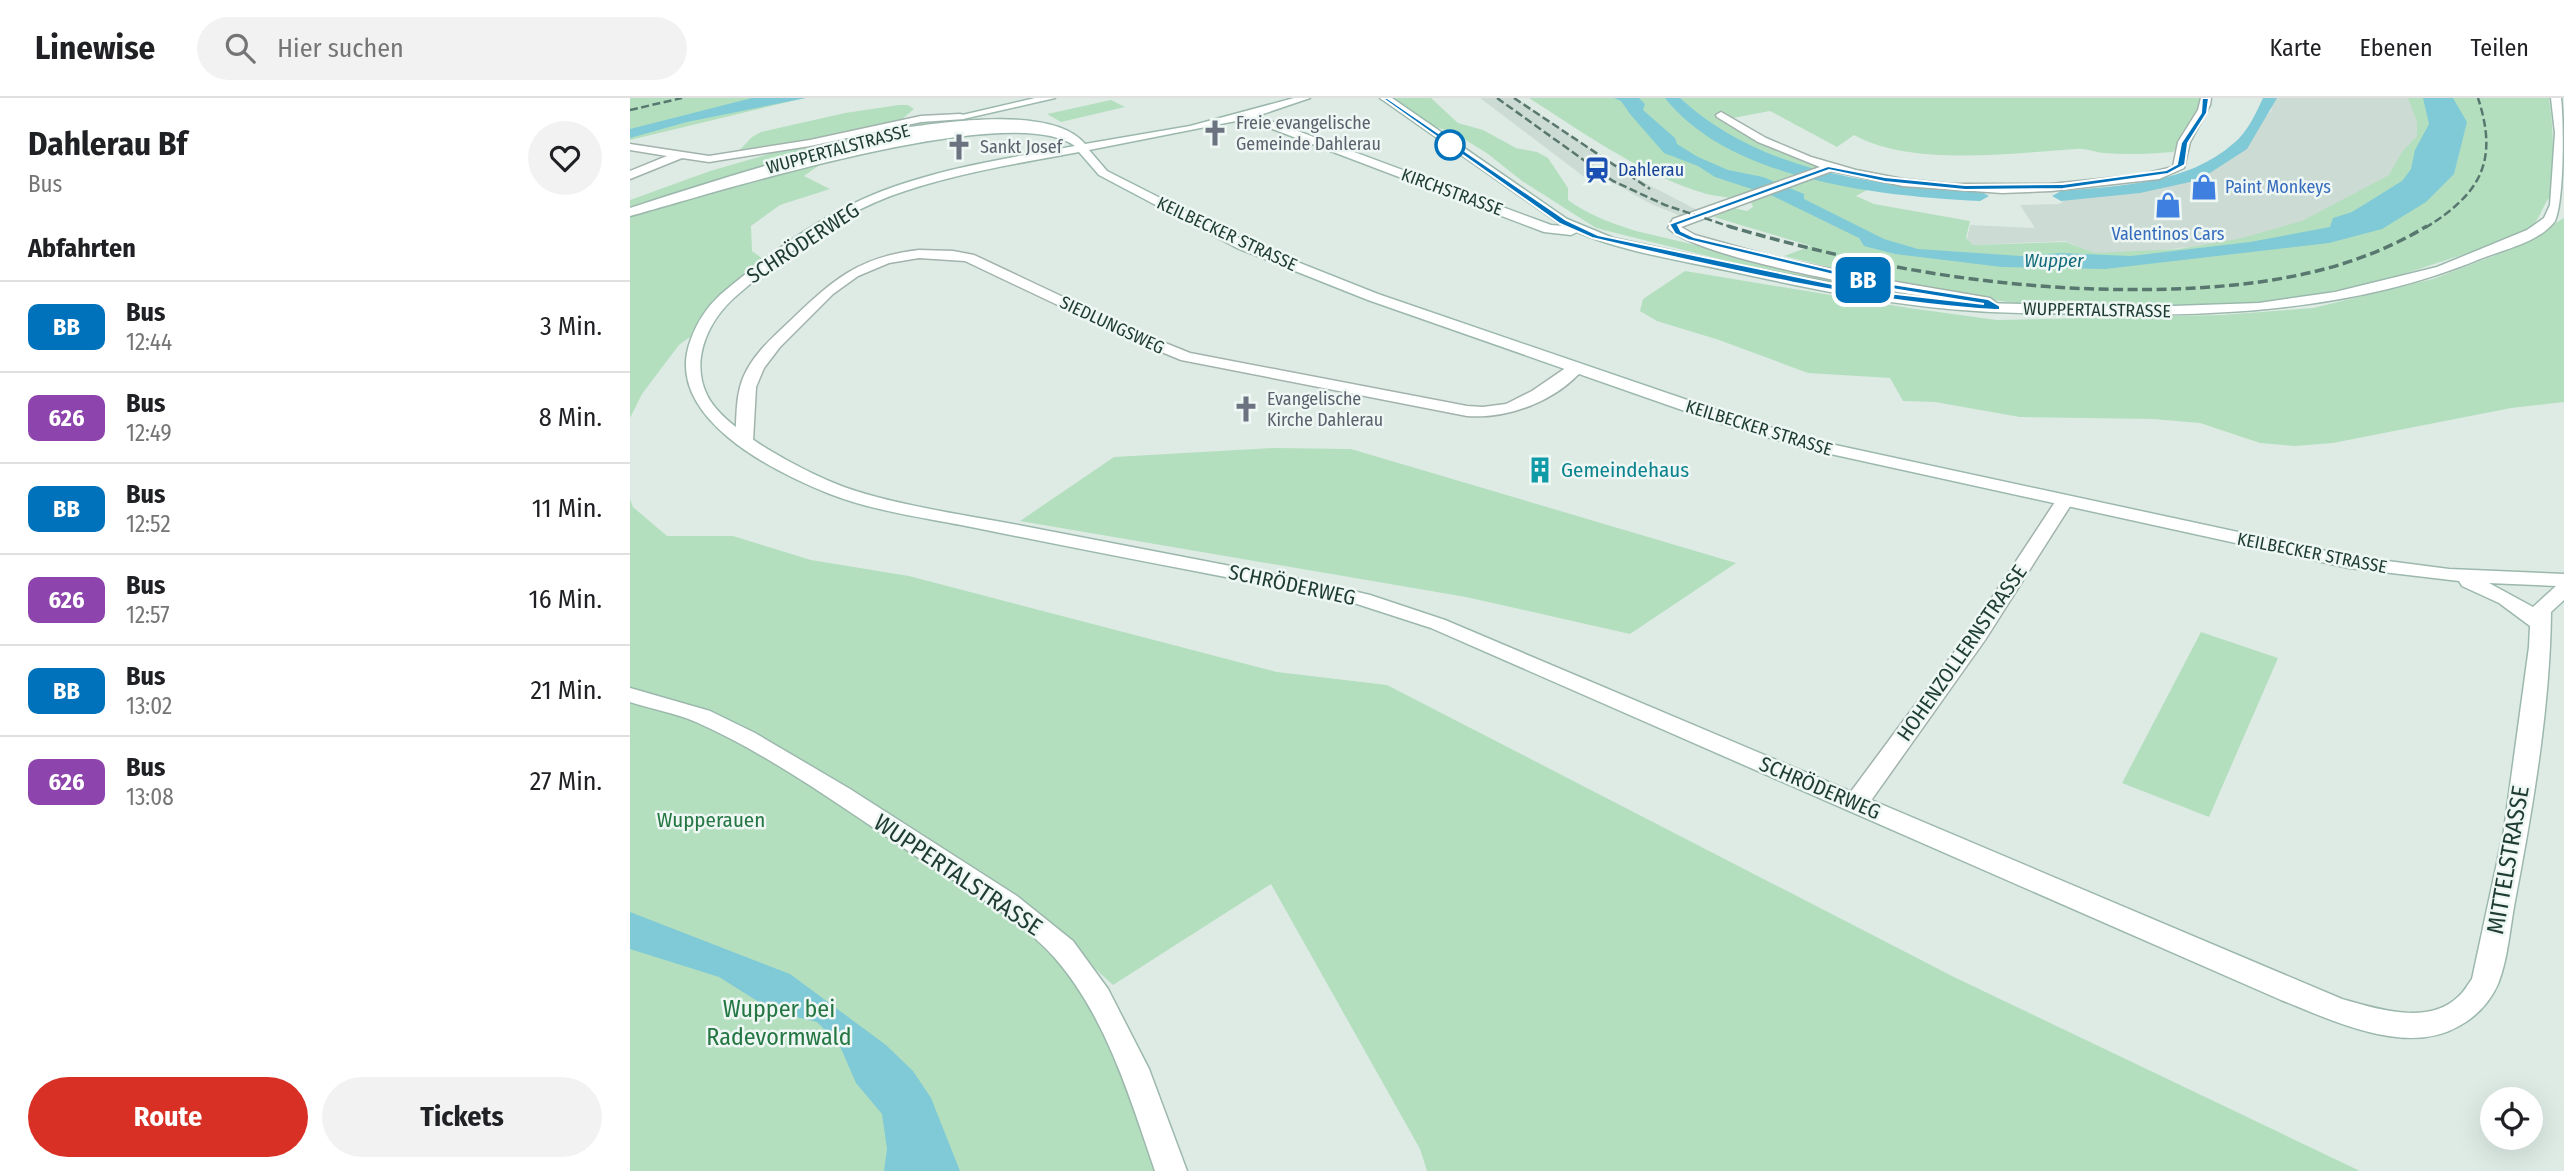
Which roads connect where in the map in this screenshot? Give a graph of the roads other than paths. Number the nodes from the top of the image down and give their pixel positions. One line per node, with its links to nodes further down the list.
1 (1050, 98): 8 (main road, WUPPERTALSTRASSE)
2 (1304, 98): 7 (main road)
3 (1385, 98): 18 (main road, WUPPERTALSTRASSE)
4 (2206, 98): 14 (main road)
5 (2556, 98): 19 (main road, WUPPERTALSTRASSE)
6 (1721, 115): 14 (main road)
7 (1247, 116): 10 (main road); 18 (main road, KIRCHSTRASSE)
8 (960, 117): 9 (main road, WUPPERTALSTRASSE); 13 (main road)
9 (884, 135): 12 (main road, KEILBECKER STRASSE); 17 (main road, WUPPERTALSTRASSE)
10 (1158, 135): 12 (main road); 15 (main road)
11 (630, 147): 13 (main road)
12 (1082, 148): 15 (main road, KEILBECKER STRASSE); 21 (main road, SCHRÖDERWEG)
13 (680, 156): 16 (main road)
14 (1825, 169): 19 (main road)
15 (1103, 173): 20 (main road, KEILBECKER STRASSE)
16 (630, 175)
17 (630, 212)
18 (1581, 231): 19 (main road, WUPPERTALSTRASSE)
19 (1996, 308)
20 (1576, 368): 21 (main road, SIEDLUNGSWEG); 22 (main road, KEILBECKER STRASSE)
21 (744, 441): 28 (main road, SCHRÖDERWEG)
22 (2065, 500): 23 (main road, KEILBECKER STRASSE); 28 (main road, HOHENZOLLERNSTRASSE)
23 (2449, 575): 24 (main road, KEILBECKER STRASSE); 26 (main road, KEILBECKER STRASSE)
24 (2564, 580)
25 (2564, 589): 26 (main road)
26 (2539, 624): 29 (main road, MITTELSTRASSE)
27 (630, 695): 30 (main road, WUPPERTALSTRASSE)
28 (1856, 803): 29 (main road, SCHRÖDERWEG)
29 (2345, 1013)
30 (1171, 1171)

